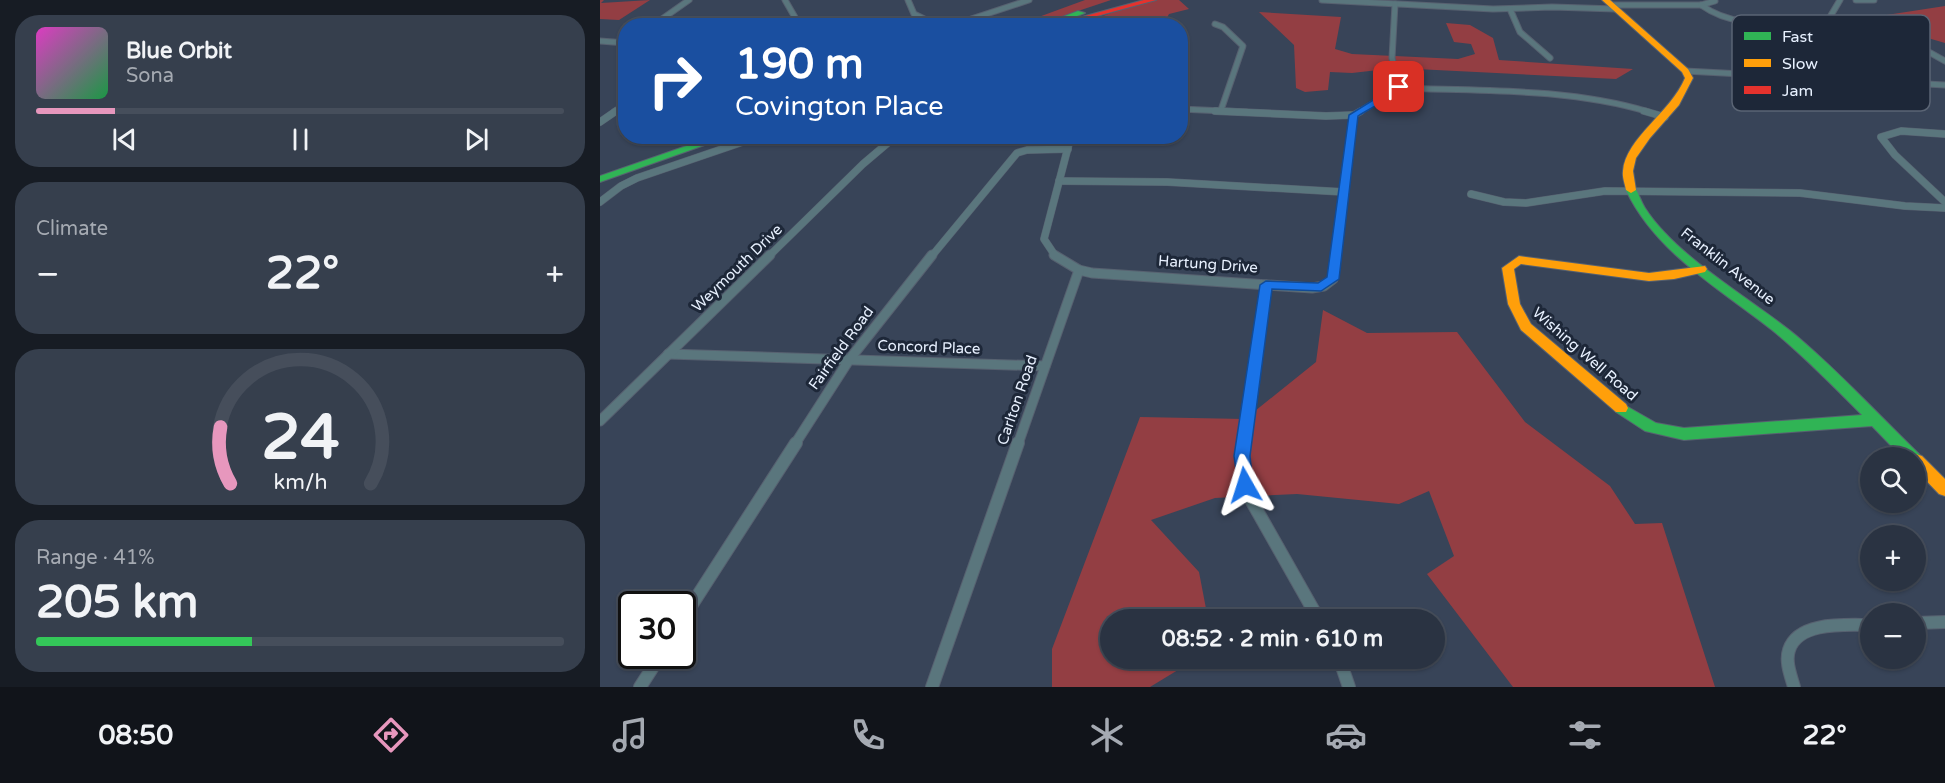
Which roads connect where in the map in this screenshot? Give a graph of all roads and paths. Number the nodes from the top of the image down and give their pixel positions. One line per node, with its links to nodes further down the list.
1 (689, 0): 19 (street)
2 (785, 0): 20 (street)
3 (908, 0): 21 (street)
4 (1029, 0): 22 (street)
5 (1108, 0): 23 (main road)
6 (1119, 0): 24 (main road)
7 (1133, 0): 25 (main road)
8 (1152, 0): 26 (main road)
9 (1322, 0): 14 (street)
10 (1840, 0): 18 (street)
11 (1856, 0): 12 (street)
12 (1874, 0)
13 (1715, 1): 16 (street)
14 (1395, 4): 17 (street); 38 (street)
15 (1611, 5): 16 (street); 17 (street); 34 (main road)
16 (1701, 5): 27 (street)
17 (1510, 9): 32 (street)
18 (1831, 15)
19 (663, 18)
20 (795, 18)
21 (921, 18)
22 (974, 18)
23 (1071, 18)
24 (1073, 18)
25 (1076, 18)
26 (1079, 18)
27 (1732, 20)
28 (1215, 24): 41 (street)
29 (600, 41): 30 (street)
30 (618, 42)
31 (1930, 54): 33 (street)
32 (1550, 58)
33 (1945, 61)
34 (1685, 71): 35 (street); 45 (main road)
35 (1732, 74)
36 (1930, 84): 37 (street)
37 (1945, 85)
38 (1399, 88): 44 (street); 45 (street)
39 (618, 109): 43 (street)
40 (1188, 109): 41 (street)
41 (1221, 110): 44 (street)
42 (600, 113): 43 (street)
43 (612, 113): 46 (street)
44 (1354, 115): 58 (street)
45 (1665, 117): 57 (main road)
46 (600, 122)
47 (1945, 134): 61 (street)
48 (682, 144): 54 (main road)
49 (702, 144): 55 (main road)
50 (737, 144): 60 (street)
51 (887, 144): 66 (street, Weymouth Drive)
52 (1069, 144): 53 (street)
53 (1068, 149): 56 (street); 67 (street, Fairfield Road)
54 (600, 171)
55 (600, 178)
56 (1059, 181): 58 (street); 64 (street)
57 (1631, 190): 59 (street); 62 (street); 63 (main road, Franklin Avenue)
58 (1344, 192): 65 (street)
59 (1471, 194)
60 (600, 202)
61 (1945, 202)
62 (1945, 208)
63 (1701, 269): 69 (main road, Franklin Avenue); 69 (main road, Wishing Well Road)
64 (1079, 270): 65 (street, Hartung Drive); 68 (street, Carlton Road)
65 (1266, 285): 75 (street, Hartung Drive)
66 (668, 354): 67 (street, Concord Place); 70 (street, Weymouth Drive)
67 (849, 360): 68 (street, Concord Place); 74 (street, Fairfield Road)
68 (1045, 366): 82 (street, Carlton Road)
69 (1875, 420): 71 (main road, Franklin Avenue)
70 (600, 421)
71 (1902, 447)
72 (1926, 471): 73 (main road, Franklin Avenue)
73 (1945, 489)
74 (696, 598)
75 (1313, 609)
76 (1945, 622): 77 (street)
77 (1926, 623)
78 (1860, 625): 84 (street)
79 (652, 669): 81 (street)
80 (1343, 669): 83 (street)
81 (640, 687)
82 (932, 687)
83 (1350, 687)
84 (1794, 687)

